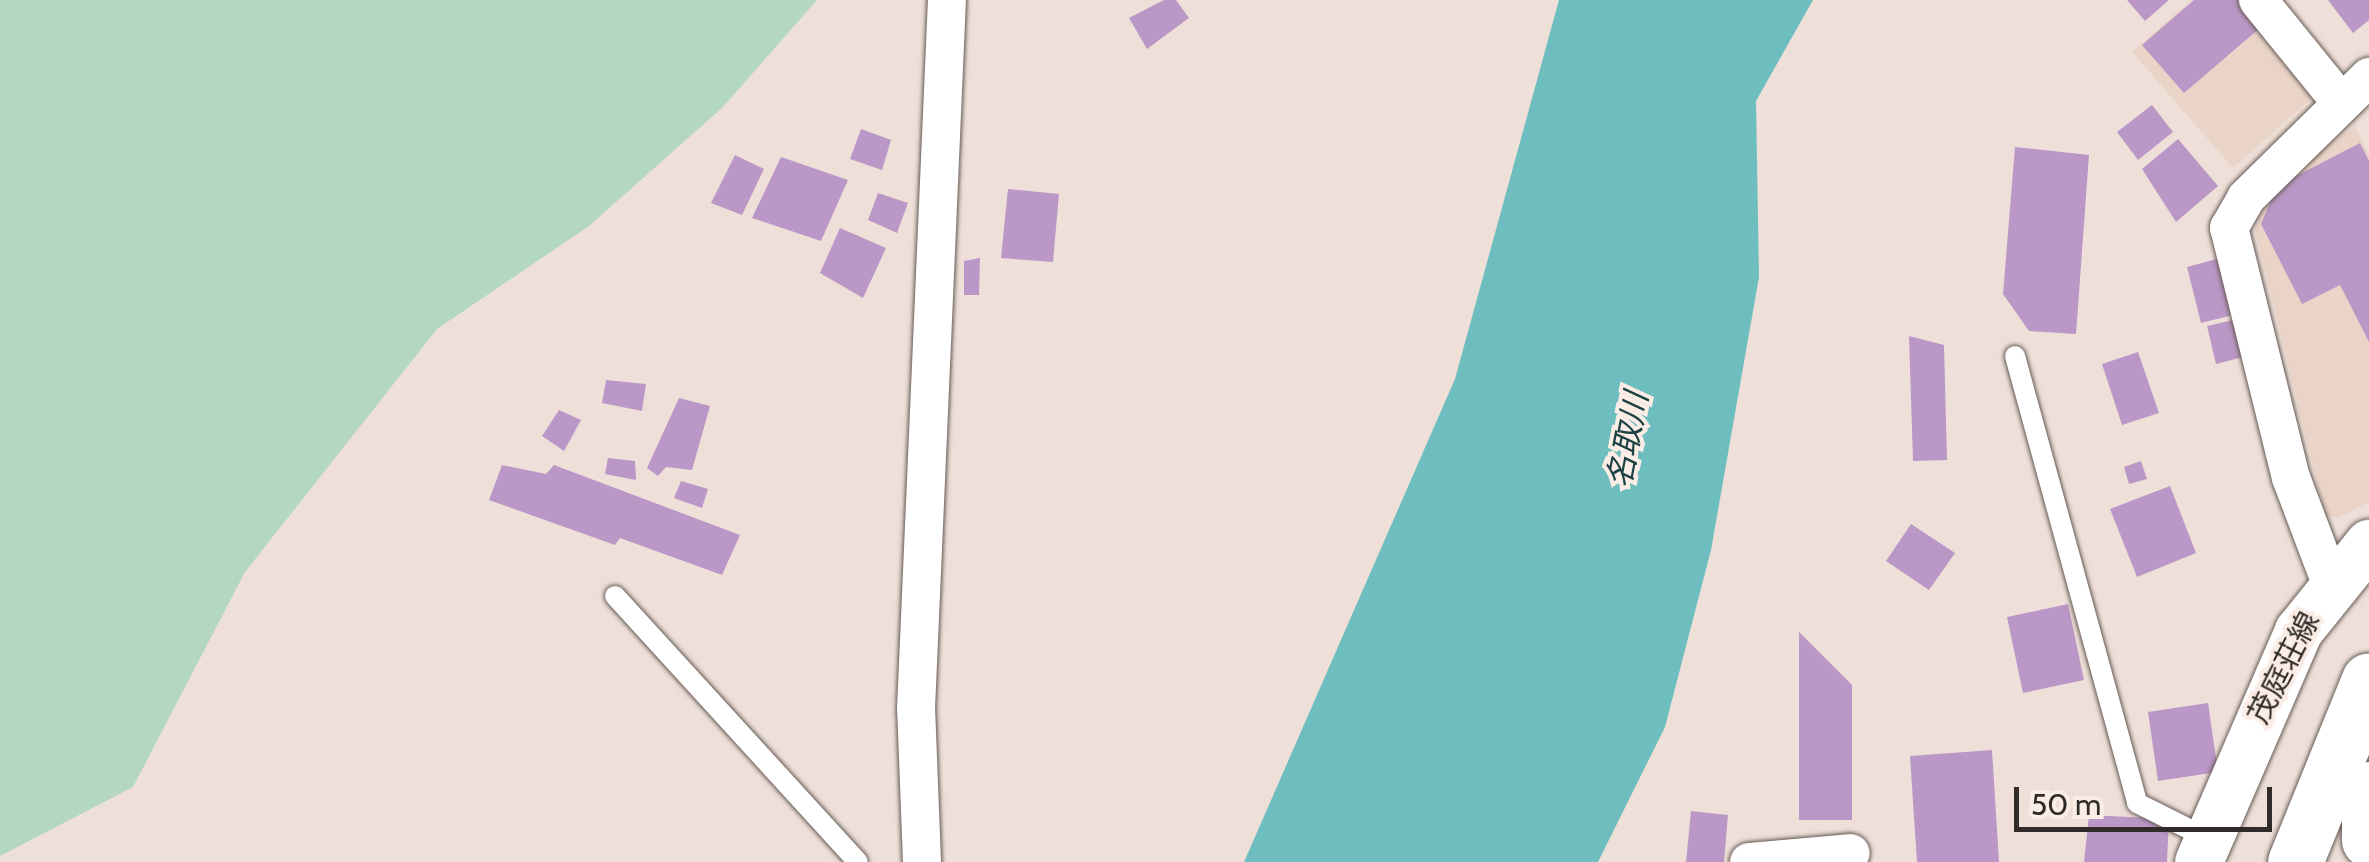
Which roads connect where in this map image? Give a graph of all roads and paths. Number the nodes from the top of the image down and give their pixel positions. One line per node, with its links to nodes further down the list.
1 (947, 0): 14 (street)
2 (2258, 0): 3 (street)
3 (2354, 88): 6 (street)
4 (2015, 356): 11 (lane)
5 (2369, 544): 6 (street, 茂庭荘線)
6 (2330, 582): 11 (street, 茂庭荘線)
7 (615, 596): 13 (lane)
8 (2369, 680): 16 (highway)
9 (2369, 788): 10 (highway)
10 (2369, 840)
11 (2203, 850)
12 (1850, 853): 15 (street)
13 (858, 862)
14 (922, 862)
15 (1750, 862)
16 (2296, 862)

